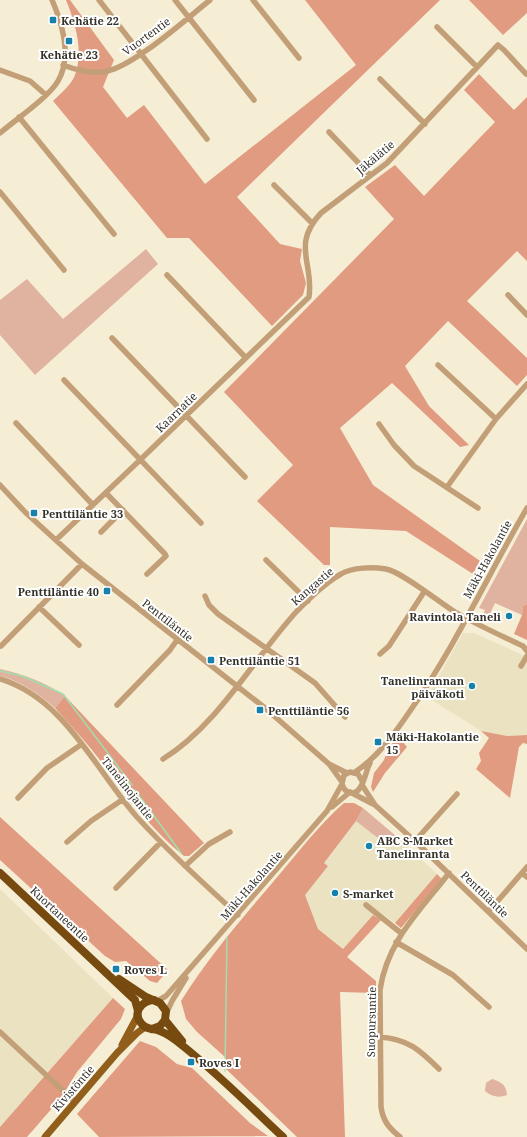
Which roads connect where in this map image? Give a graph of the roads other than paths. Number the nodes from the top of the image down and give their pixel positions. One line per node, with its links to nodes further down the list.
1 (52, 0): 10 (street)
2 (98, 0): 8 (street)
3 (175, 0): 6 (street)
4 (210, 0): 6 (street, Vuortentie)
5 (253, 0): 9 (street)
6 (188, 17): 8 (street, Vuortentie); 16 (street)
7 (437, 27): 11 (street)
8 (140, 54): 10 (street, Vuortentie); 21 (street)
9 (299, 58)
10 (63, 65): 15 (street)
11 (477, 68): 13 (street, Jäkälätie); 18 (street, Jäkälätie)
12 (0, 70): 15 (street)
13 (526, 74)
14 (380, 79): 18 (street)
15 (46, 95): 17 (street)
16 (254, 100)
17 (19, 117): 20 (street); 26 (street)
18 (425, 124): 22 (street, Jäkälätie)
19 (329, 132): 22 (street)
20 (0, 133)
21 (208, 139)
22 (370, 175): 25 (street, Jäkälätie)
23 (274, 185): 25 (street)
24 (0, 192): 27 (street)
25 (312, 223): 30 (street, Jäkälätie)
26 (114, 234)
27 (64, 270)
28 (167, 275): 33 (street)
29 (508, 295): 31 (street)
30 (309, 297): 33 (street, Kaarnatie)
31 (527, 315)
32 (112, 338): 37 (street)
33 (246, 358): 37 (street, Kaarnatie)
34 (438, 365): 38 (street)
35 (64, 380): 41 (street)
36 (527, 384): 38 (street)
37 (186, 416): 41 (street, Kaarnatie); 42 (street)
38 (496, 419): 44 (street)
39 (16, 424): 46 (street)
40 (379, 424): 44 (street)
41 (140, 460): 45 (street, Kaarnatie); 50 (street)
42 (245, 477)
43 (0, 485): 52 (street, Penttiläntie)
44 (447, 487): 47 (street)
45 (106, 492): 46 (street, Kaarnatie); 49 (street)
46 (93, 505): 52 (street, Kaarnatie)
47 (478, 508)
48 (527, 508): 60 (street, Mäki-Hakolantie)
49 (123, 510): 51 (street); 55 (street)
50 (201, 523)
51 (101, 532)
52 (56, 540): 54 (street, Penttiläntie)
53 (266, 560): 58 (street)
54 (82, 564): 59 (street); 61 (street, Penttiläntie)
55 (147, 574)
56 (424, 592): 58 (street, Kangastie); 60 (street, Kangastie); 66 (street)
57 (205, 596): 64 (street)
58 (308, 601): 64 (street, Kangastie)
59 (39, 607): 62 (street); 63 (street)
60 (466, 618): 65 (street, Kangastie); 75 (street, Mäki-Hakolantie)
61 (177, 640): 70 (street, Penttiläntie); 71 (street)
62 (79, 645)
63 (1, 646)
64 (266, 649): 70 (street, Kangastie); 72 (street)
65 (527, 650)
66 (380, 654)
67 (527, 656): 68 (street)
68 (521, 666)
69 (0, 679): 73 (street, Tanelinojantie)
70 (237, 685): 74 (street, Kangastie); 76 (street, Penttiläntie)
71 (117, 705)
72 (345, 717)
73 (82, 744): 83 (street); 84 (street, Tanelinojantie)
74 (163, 759)
75 (372, 759): 77 (street, Mäki-Hakolantie); 80 (street, Mäki-Hakolantie)
76 (329, 764): 78 (street, Penttiläntie); 79 (street, Penttiläntie)
77 (355, 772): 78 (street); 80 (street)
78 (347, 773): 79 (street)
79 (342, 783): 81 (street); 86 (street, Mäki-Hakolantie)
80 (362, 783): 81 (street); 85 (street, Penttiläntie)
81 (351, 792): 85 (street, Penttiläntie); 86 (street, Mäki-Hakolantie)
82 (457, 794): 88 (street)
83 (18, 798)
84 (122, 800): 89 (street); 90 (street, Tanelinojantie)
85 (375, 805): 88 (street, Penttiläntie)
86 (327, 811): 100 (street, Mäki-Hakolantie)
87 (230, 832): 91 (street)
88 (415, 841): 95 (street, Penttiläntie)
89 (67, 842)
90 (160, 843): 91 (street, Tanelinojantie); 97 (street)
91 (185, 866): 100 (street, Tanelinojantie)
92 (527, 867): 94 (street)
93 (0, 873): 104 (highway, Kuortaneentie)
94 (522, 873): 96 (street); 99 (street)
95 (449, 874): 99 (street, Penttiläntie); 101 (street, Suopursuntie)
96 (527, 877)
97 (116, 888)
98 (366, 905): 101 (street)
99 (489, 912): 103 (street, Penttiläntie)
100 (238, 915): 105 (street, Mäki-Hakolantie)
101 (401, 933): 102 (street, Suopursuntie)
102 (396, 942): 107 (street); 112 (street, Suopursuntie)
103 (527, 949)
104 (105, 970): 106 (highway, Kuortaneentie); 108 (highway, Kuortaneentie)
105 (189, 972): 106 (street, Mäki-Hakolantie); 109 (street, Mäki-Hakolantie)
106 (155, 1001): 108 (highway); 109 (highway)
107 (489, 1007)
108 (138, 1013): 110 (highway); 113 (main road, Kivistöntie)
109 (166, 1017): 110 (highway); 114 (highway)
110 (149, 1028): 113 (main road, Kivistöntie); 114 (highway)
111 (0, 1032): 116 (street)
112 (380, 1037): 115 (street); 119 (street, Suopursuntie)
113 (117, 1054): 116 (main road, Kivistöntie)
114 (197, 1058): 118 (highway)
115 (439, 1069)
116 (75, 1102): 117 (main road, Kivistöntie)
117 (45, 1137)
118 (283, 1137)
119 (400, 1137)

